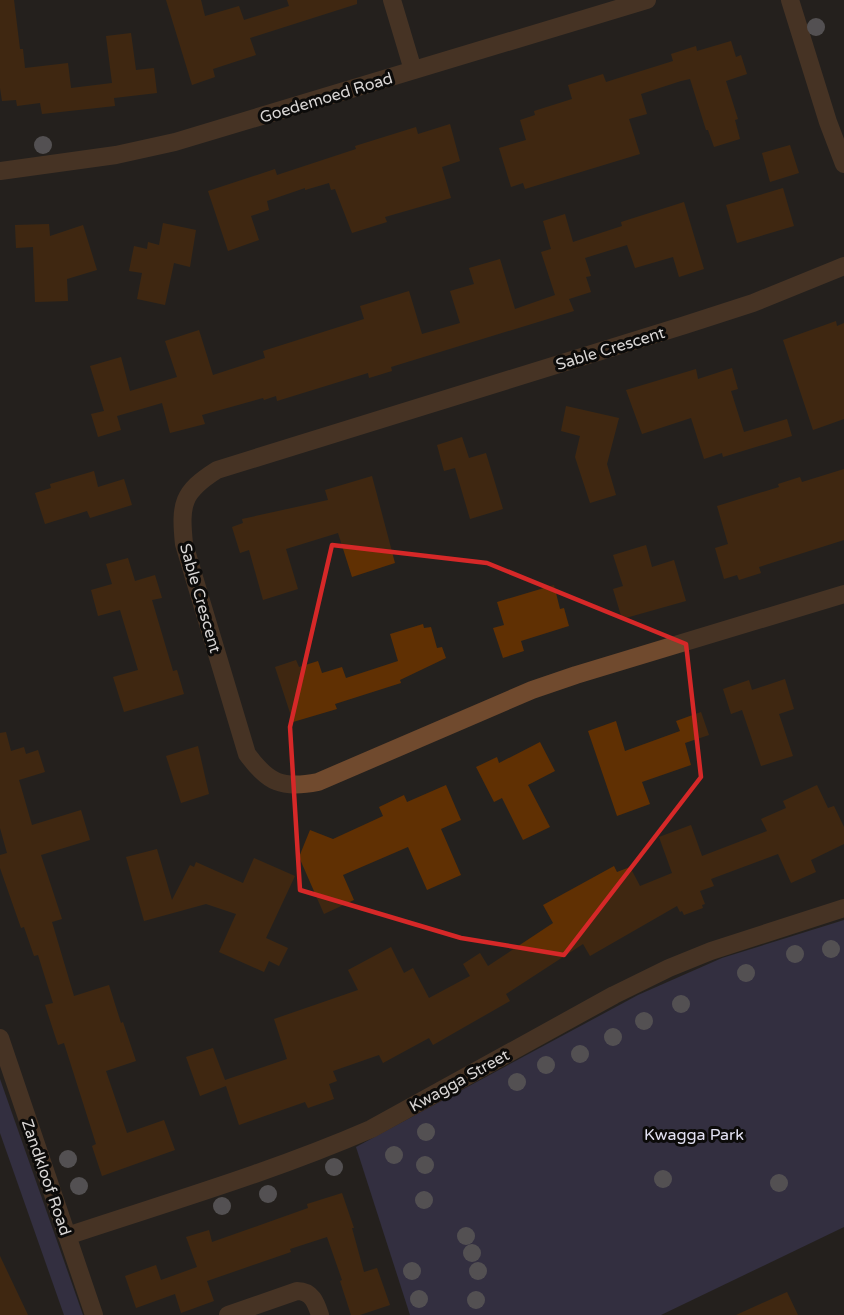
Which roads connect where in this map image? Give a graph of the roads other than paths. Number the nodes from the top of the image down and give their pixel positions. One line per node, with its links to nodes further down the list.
1 (392, 0): 4 (street)
2 (647, 0): 4 (street, Goedemoed Road)
3 (790, 0): 5 (street)
4 (413, 70): 6 (street, Goedemoed Road)
5 (844, 164)
6 (0, 171)
7 (844, 266): 8 (street, Sable Crescent)
8 (844, 594)
9 (844, 908): 11 (street, Kwagga Street)
10 (0, 1038): 11 (street, Zandkloof Road)
11 (67, 1236): 12 (street, Zandkloof Road)
12 (94, 1315)
13 (228, 1315): 14 (street)
14 (320, 1315)

